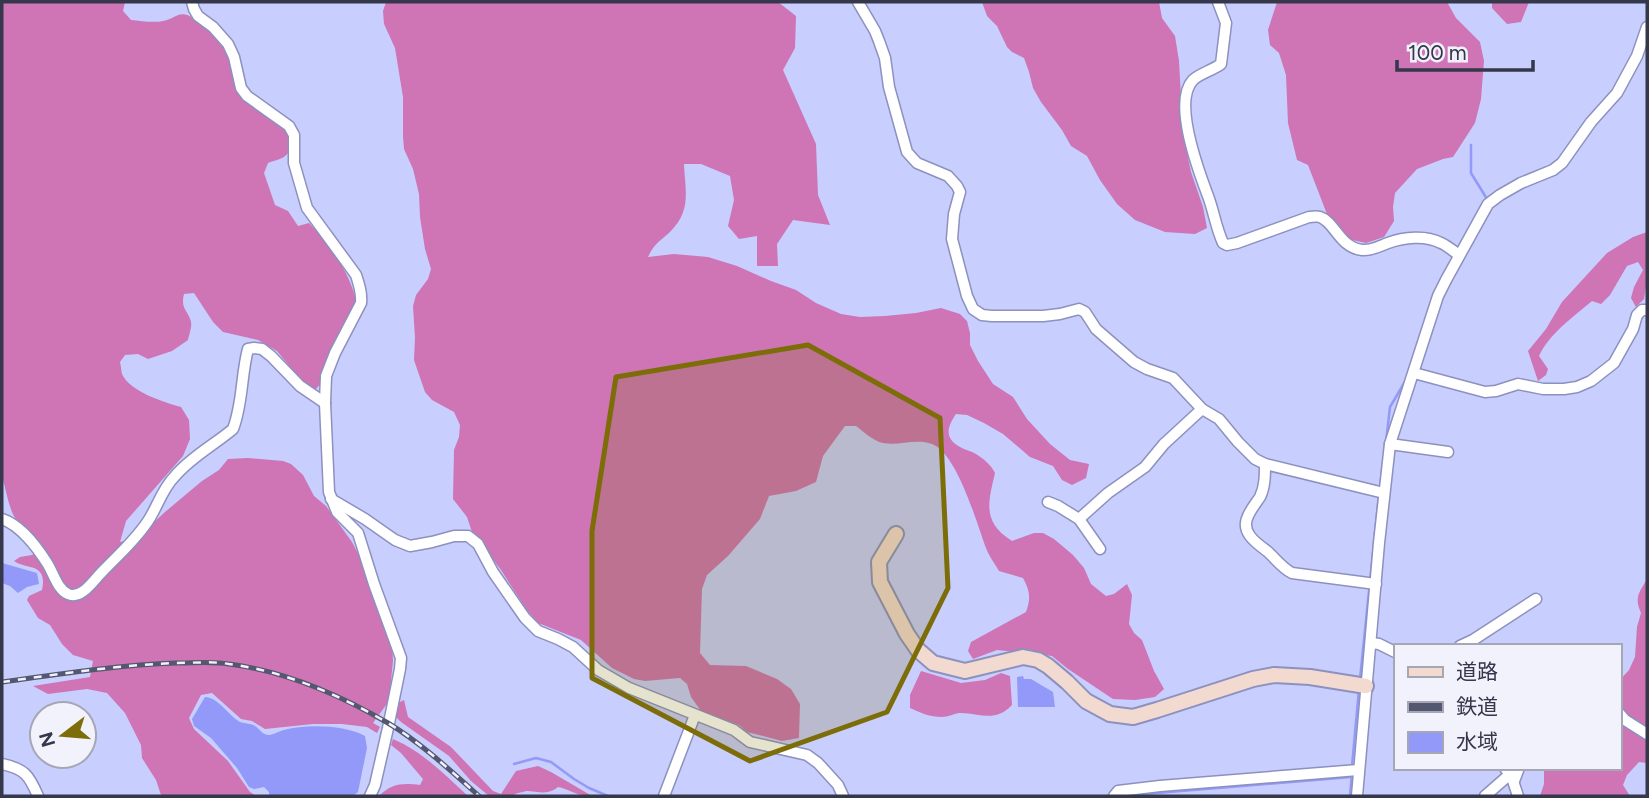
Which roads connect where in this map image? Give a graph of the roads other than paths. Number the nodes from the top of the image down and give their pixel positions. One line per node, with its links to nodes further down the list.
1 (191, 2): 8 (street)
2 (858, 2): 9 (street)
3 (1218, 2): 5 (street)
4 (1647, 27): 5 (street)
5 (1459, 255): 7 (street)
6 (1647, 310): 7 (street)
7 (1414, 373): 10 (street)
8 (325, 403): 14 (street); 16 (street)
9 (1202, 409): 12 (street); 17 (street)
10 (1390, 444): 11 (street); 13 (street)
11 (1448, 452)
12 (1265, 464): 13 (street); 20 (street)
13 (1384, 493): 20 (street)
14 (331, 499): 27 (street); 33 (street)
15 (1048, 502): 17 (street)
16 (2, 519)
17 (1079, 519): 19 (street)
18 (896, 534): 25 (street)
19 (1100, 549)
20 (1376, 584): 22 (street)
21 (1536, 599): 23 (street)
22 (1371, 643): 24 (street); 25 (street)
23 (1464, 644)
24 (1394, 652)
25 (1366, 686): 30 (street)
26 (1621, 714): 28 (street)
27 (695, 715): 34 (street); 35 (street)
28 (1647, 734)
29 (2, 764): 32 (street)
30 (1358, 770): 36 (street); 37 (street)
31 (1512, 773): 38 (street); 39 (street)
32 (38, 796)
33 (370, 796)
34 (664, 796)
35 (843, 796)
36 (1114, 796)
37 (1357, 796)
38 (1485, 796)
39 (1518, 796)

